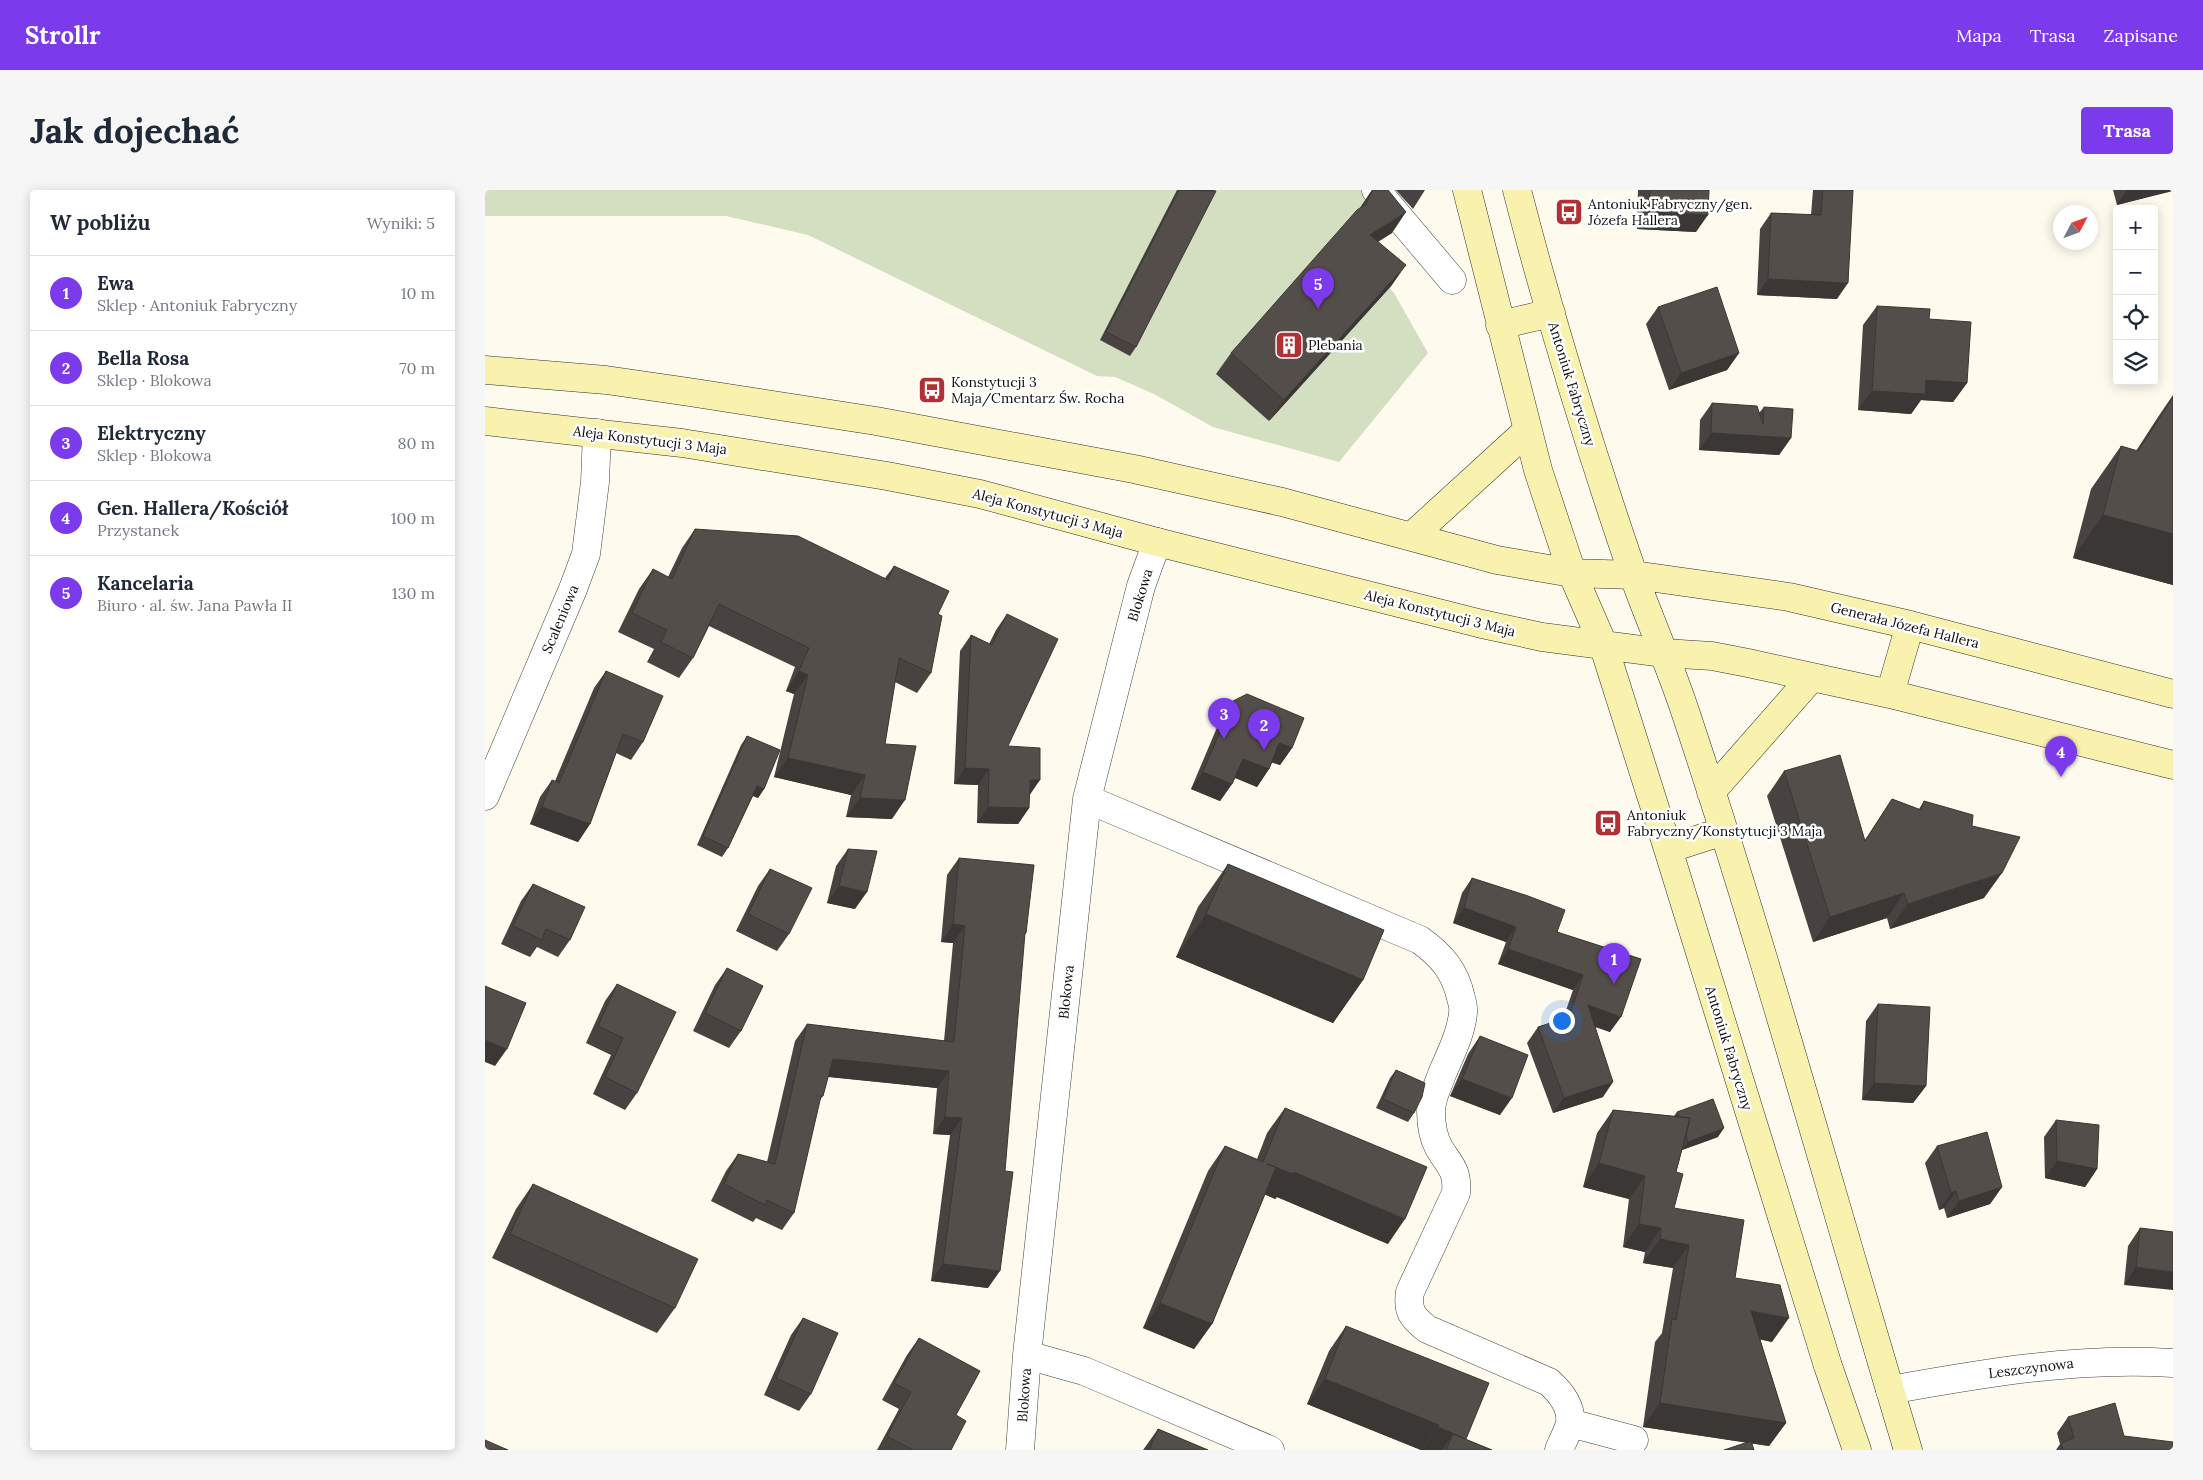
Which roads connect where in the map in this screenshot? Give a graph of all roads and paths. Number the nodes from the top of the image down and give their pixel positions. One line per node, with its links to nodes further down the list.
1 (1376, 190): 4 (street)
2 (1467, 190): 6 (main road)
3 (1517, 190): 5 (main road, Antoniuk Fabryczny)
4 (1452, 280)
5 (1551, 313): 6 (main road); 14 (main road, Antoniuk Fabryczny)
6 (1500, 325): 9 (main road)
7 (485, 370): 11 (main road)
8 (485, 421): 10 (main road, Aleja Konstytucji 3 Maja)
9 (1528, 430): 11 (main road); 13 (main road)
10 (597, 433): 12 (main road, Aleja Konstytucji 3 Maja); 23 (street, Scaleniowa)
11 (1412, 536): 13 (main road)
12 (1157, 542): 16 (main road, Aleja Konstytucji 3 Maja); 24 (street, Blokowa)
13 (1572, 573): 14 (main road, Generała Józefa Hallera); 16 (main road, Antoniuk Fabryczny)
14 (1634, 575): 15 (main road, Generała Józefa Hallera); 17 (main road, Antoniuk Fabryczny)
15 (1910, 625): 19 (main road); 20 (main road, Generała Józefa Hallera)
16 (1603, 644): 17 (main road, Aleja Konstytucji 3 Maja); 26 (main road, Antoniuk Fabryczny)
17 (1664, 653): 18 (main road); 22 (main road)
18 (1812, 677): 19 (main road); 22 (main road)
19 (1890, 694): 21 (main road)
20 (2173, 694)
21 (2173, 765)
22 (1711, 792): 25 (main road)
23 (485, 796)
24 (1087, 798): 27 (street, Blokowa); 30 (street)
25 (1723, 831): 26 (main road); 29 (main road)
26 (1668, 849): 35 (main road, Antoniuk Fabryczny)
27 (1027, 1354): 32 (street, Blokowa); 33 (street)
28 (2173, 1363): 29 (street, Leszczynowa)
29 (1890, 1390): 36 (main road)
30 (1569, 1424): 31 (street); 34 (street)
31 (1634, 1440)
32 (1020, 1450)
33 (1270, 1450)
34 (1559, 1450)
35 (1857, 1450)
36 (1908, 1450)

